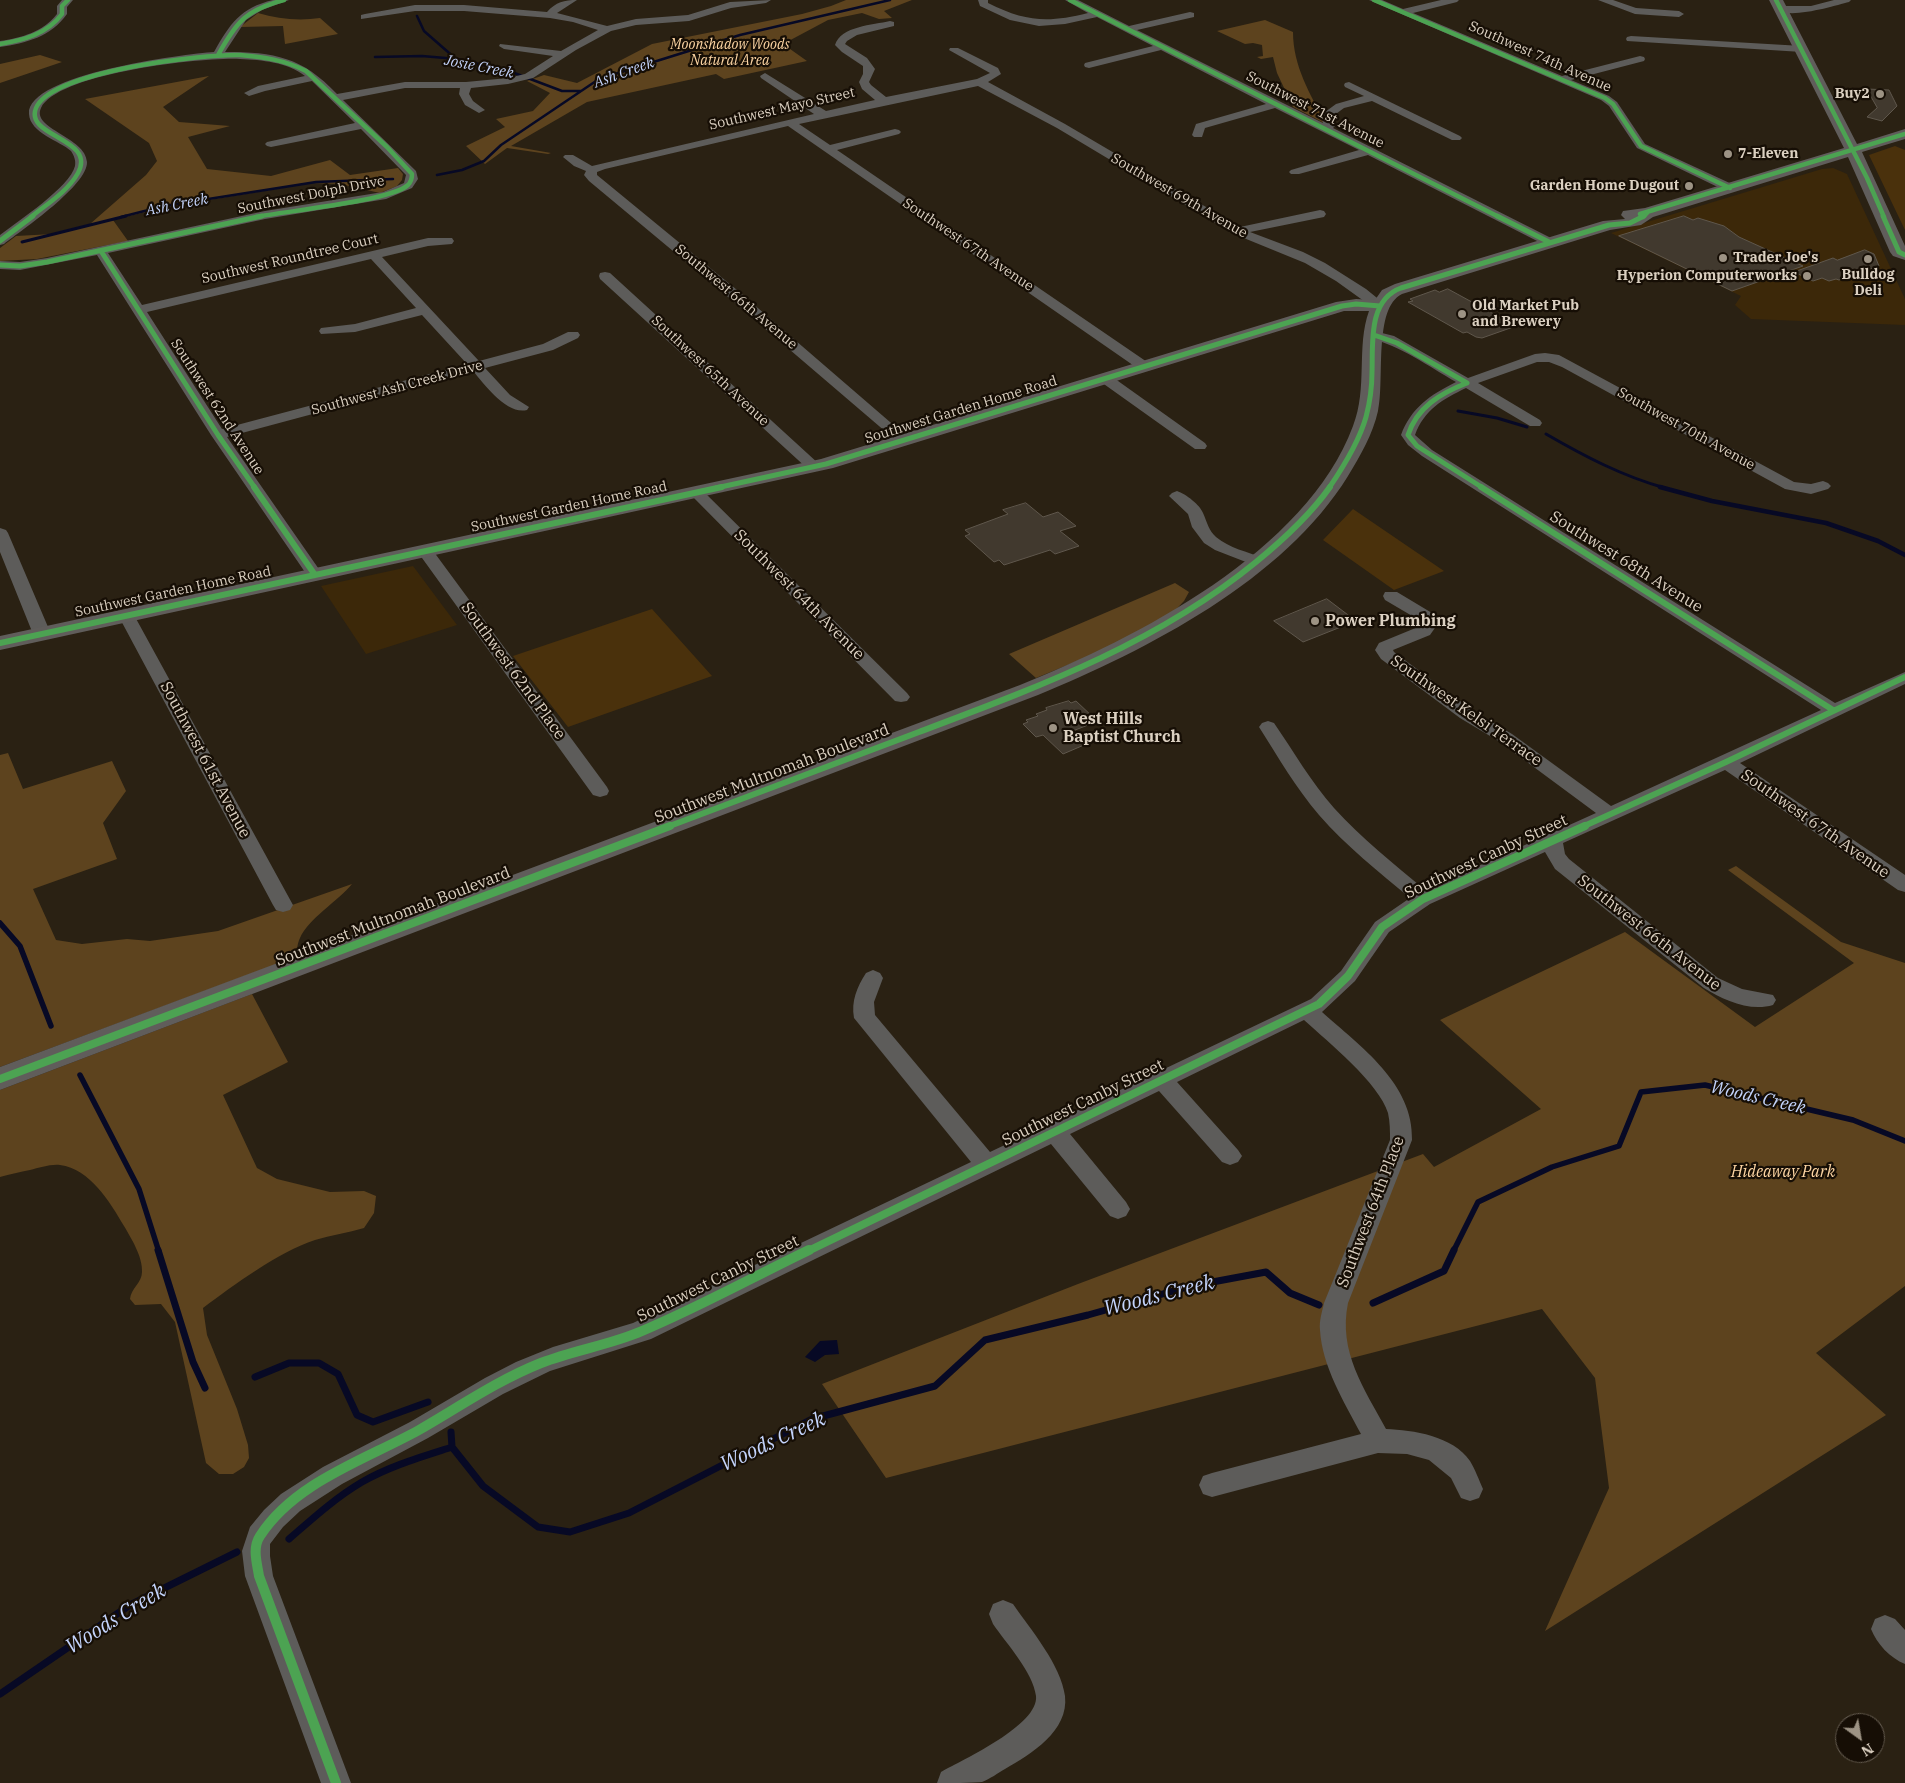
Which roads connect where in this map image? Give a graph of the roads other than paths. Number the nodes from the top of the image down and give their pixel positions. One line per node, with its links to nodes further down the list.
1 (68, 0): 24 (street)
2 (284, 0): 31 (street)
3 (477, 0): 13 (street)
4 (572, 0): 17 (street)
5 (766, 0): 21 (street)
6 (982, 0): 15 (street)
7 (1070, 0): 15 (street, Southwest 71st Avenue)
8 (1374, 0): 14 (street, Southwest 74th Avenue)
9 (1454, 0): 14 (street)
10 (1602, 0): 16 (street)
11 (1846, 0): 12 (street)
12 (1778, 4): 27 (main road)
13 (464, 8): 17 (street); 19 (street)
14 (1403, 12): 37 (street, Southwest 74th Avenue)
15 (1098, 14): 22 (street, Southwest 71st Avenue)
16 (1679, 14)
17 (550, 15): 21 (street)
18 (1190, 15): 22 (street)
19 (365, 17)
20 (890, 24): 44 (street)
21 (607, 29): 29 (street)
22 (1127, 29): 26 (street, Southwest 71st Avenue)
23 (1631, 39): 27 (street)
24 (0, 44)
25 (504, 46): 29 (street)
26 (1162, 47): 34 (street); 45 (street, Southwest 71st Avenue)
27 (1802, 49): 50 (main road)
28 (954, 50): 32 (street)
29 (563, 54): 39 (street)
30 (989, 54): 32 (street)
31 (218, 55): 36 (street, Southwest Dolph Drive); 68 (street, Southwest Dolph Drive)
32 (970, 58): 38 (street)
33 (1640, 59): 37 (street)
34 (1089, 65)
35 (765, 76): 47 (street)
36 (314, 77): 41 (street); 43 (street, Southwest Dolph Drive)
37 (1562, 79): 65 (street, Southwest 74th Avenue)
38 (980, 82): 44 (street, Southwest Mayo Street); 69 (street, Southwest 69th Avenue)
39 (466, 85): 43 (street); 46 (street)
40 (1349, 85): 42 (street)
41 (249, 93)
42 (1374, 97): 51 (street); 55 (street)
43 (335, 98): 49 (street, Southwest Dolph Drive)
44 (884, 101): 47 (street, Southwest Mayo Street)
45 (1277, 104): 51 (street, Southwest 71st Avenue); 54 (street)
46 (478, 110)
47 (824, 115): 48 (street, Southwest Mayo Street)
48 (790, 123): 57 (street, Southwest 67th Avenue); 62 (street, Southwest Mayo Street)
49 (363, 125): 56 (street); 73 (street, Southwest Dolph Drive)
50 (1840, 126): 53 (main road); 58 (main road)
51 (1326, 128): 59 (street, Southwest 71st Avenue)
52 (895, 132): 57 (street)
53 (1905, 133): 58 (main road)
54 (1198, 135)
55 (1456, 138)
56 (271, 144)
57 (827, 149): 86 (street, Southwest 67th Avenue)
58 (1853, 150): 61 (main road); 64 (main road)
59 (1370, 151): 63 (street); 72 (street, Southwest 71st Avenue)
60 (569, 157): 62 (street, Southwest 66th Avenue)
61 (1810, 164): 64 (main road); 65 (main road)
62 (592, 170): 92 (street, Southwest 66th Avenue)
63 (1295, 172)
64 (1867, 178): 74 (main road)
65 (1730, 188): 72 (main road)
66 (1320, 214): 69 (street)
67 (0, 228): 68 (street)
68 (15, 229): 70 (street)
69 (1238, 231): 79 (street, Southwest 69th Avenue)
70 (0, 241)
71 (448, 241): 75 (street, Southwest Roundtree Court)
72 (1549, 242): 79 (main road)
73 (101, 251): 76 (street, Southwest Dolph Drive); 80 (street, Southwest 62nd Avenue)
74 (1902, 254): 77 (main road)
75 (374, 255): 80 (street, Southwest Roundtree Court); 81 (street)
76 (0, 265)
77 (1905, 275)
78 (605, 276): 94 (street, Southwest 65th Avenue)
79 (1380, 306): 84 (main road, Southwest Multnomah Boulevard); 86 (main road, Southwest Garden Home Road)
80 (139, 310): 91 (street, Southwest 62nd Avenue)
81 (425, 310): 82 (street); 85 (street)
82 (326, 331)
83 (573, 335): 85 (street, Southwest Ash Creek Drive)
84 (1374, 335): 88 (street); 100 (main road, Southwest Multnomah Boulevard)
85 (477, 367): 89 (street); 91 (street, Southwest Ash Creek Drive)
86 (1146, 367): 87 (main road, Southwest Garden Home Road)
87 (1106, 379): 92 (main road, Southwest Garden Home Road); 93 (street)
88 (1467, 383): 90 (street); 95 (street, Southwest 70th Avenue); 110 (street, Southwest 68th Avenue)
89 (522, 407)
90 (1535, 423)
91 (218, 435): 101 (street, Southwest 62nd Avenue)
92 (905, 441): 94 (main road, Southwest Garden Home Road)
93 (1200, 446)
94 (814, 467): 96 (main road, Southwest Garden Home Road)
95 (1823, 486)
96 (696, 492): 99 (main road, Southwest Garden Home Road); 109 (street, Southwest 64th Avenue)
97 (1177, 496): 100 (street)
98 (0, 533): 104 (street)
99 (425, 551): 101 (main road, Southwest Garden Home Road); 113 (street, Southwest 62nd Place)
100 (1257, 561): 122 (main road, Southwest Multnomah Boulevard)
101 (315, 575): 103 (main road, Southwest Garden Home Road)
102 (1391, 596): 114 (street, Southwest Kelsi Terrace)
103 (126, 615): 104 (main road, Southwest Garden Home Road); 118 (street, Southwest 61st Avenue)
104 (42, 634): 105 (main road, Southwest Garden Home Road)
105 (0, 643)
106 (1905, 677): 107 (street, Southwest Canby Street)
107 (1886, 685): 108 (street); 110 (street, Southwest Canby Street)
108 (1905, 696)
109 (901, 697)
110 (1833, 710): 112 (street, Southwest Canby Street)
111 (1268, 727): 117 (street)
112 (1726, 762): 114 (street, Southwest Canby Street); 116 (street, Southwest 67th Avenue)
113 (600, 791)
114 (1609, 814): 115 (street, Southwest Canby Street)
115 (1553, 841): 117 (street, Southwest Canby Street); 120 (street, Southwest 66th Avenue)
116 (1905, 885)
117 (1423, 899): 121 (street, Southwest Canby Street)
118 (284, 905)
119 (873, 978): 126 (street)
120 (1765, 1000)
121 (1307, 1010): 123 (street, Southwest Canby Street); 128 (street, Southwest 64th Place)
122 (0, 1079)
123 (1162, 1080): 124 (street, Southwest Canby Street); 125 (street, Southwest Canby Street)
124 (1055, 1132): 126 (street, Southwest Canby Street); 127 (street, Southwest Canby Street)
125 (1230, 1156)
126 (987, 1165): 134 (street, Southwest Canby Street)
127 (1118, 1209)
128 (1378, 1441): 129 (street); 130 (street)
129 (1212, 1484)
130 (1470, 1489)
131 (1003, 1614): 135 (street)
132 (1885, 1629): 133 (street)
133 (1905, 1650)
134 (336, 1783)
135 (952, 1783)

